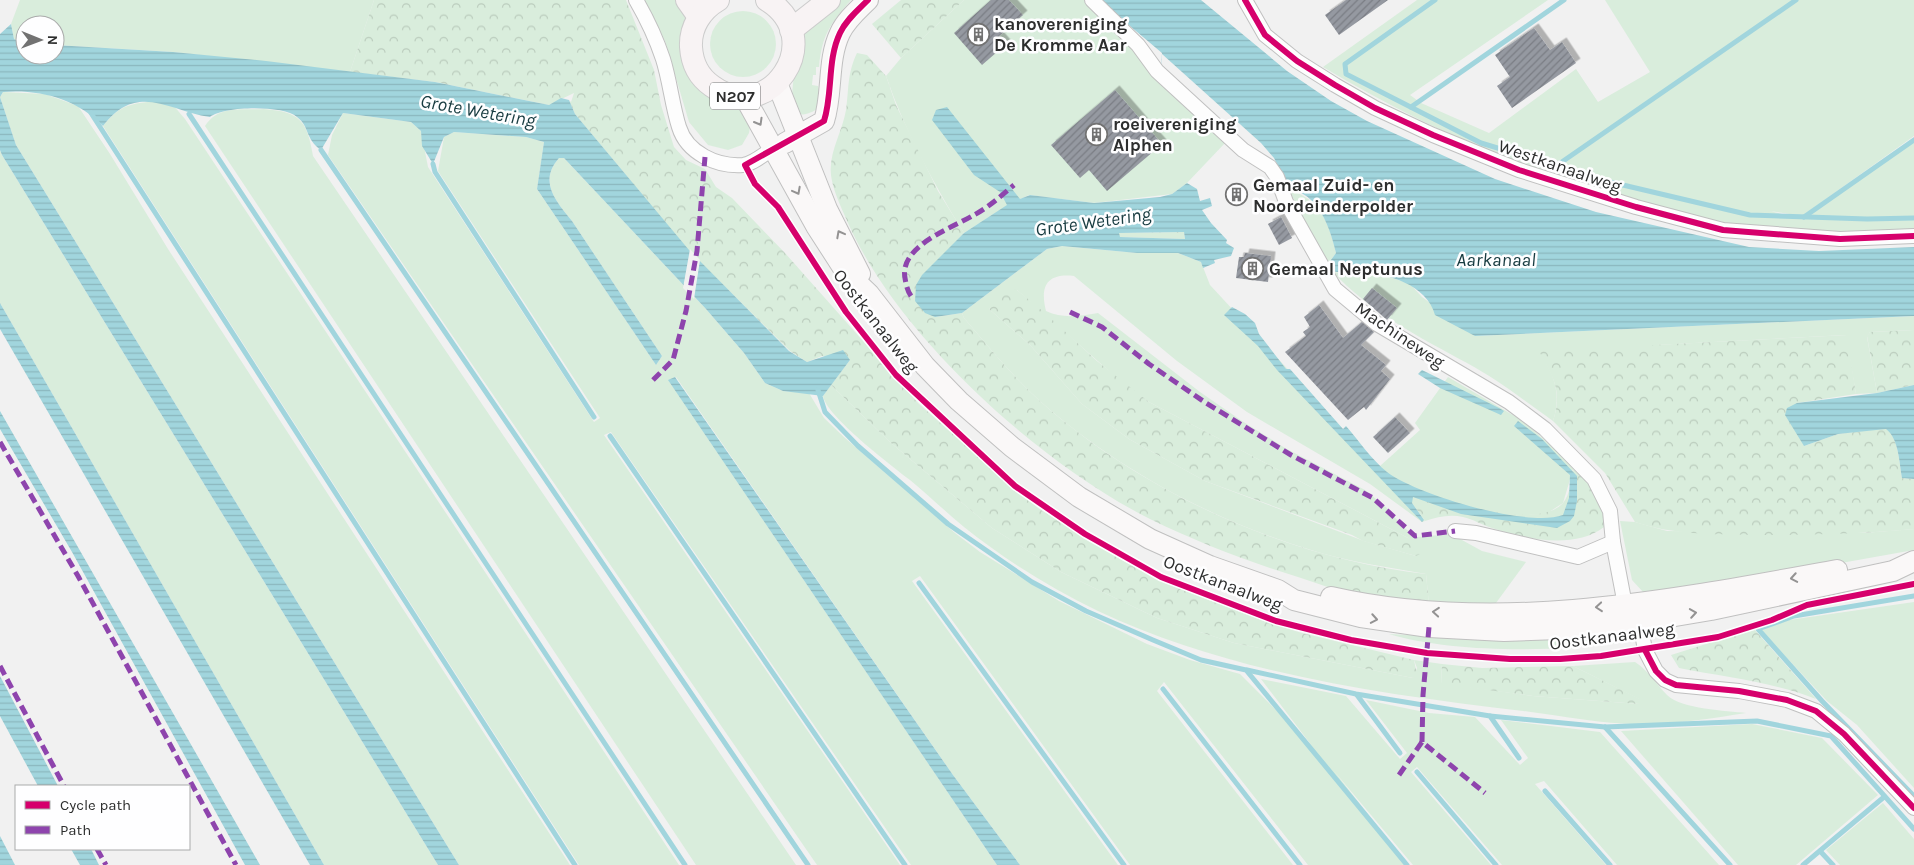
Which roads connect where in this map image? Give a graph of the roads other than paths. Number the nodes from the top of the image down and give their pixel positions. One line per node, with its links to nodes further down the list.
1 (636, 0): 13 (street)
2 (718, 0): 8 (main road, N207)
3 (829, 0): 9 (main road)
4 (868, 0): 12 (main road)
5 (1092, 0): 17 (street, Machineweg)
6 (1245, 0): 14 (street, Westkanaalweg)
7 (772, 1): 9 (main road, N207)
8 (693, 9): 11 (main road, N207)
9 (791, 30): 10 (main road, N207)
10 (777, 83): 11 (main road, N207); 12 (main road, Oostkanaalweg)
11 (744, 96): 13 (main road, Oostkanaalweg, one-way to 13)
12 (797, 138): 13 (main road); 15 (main road, Oostkanaalweg, one-way to 12)
13 (774, 148): 15 (main road, Oostkanaalweg, one-way to 15)
14 (1914, 236)
15 (869, 294): 19 (main road, Oostkanaalweg)
16 (1455, 531): 17 (street)
17 (1612, 542): 20 (street, Machineweg)
18 (1912, 562): 20 (main road, Oostkanaalweg, one-way to 20); 21 (main road, Oostkanaalweg, one-way to 18)
19 (1278, 590): 20 (main road, Oostkanaalweg, one-way to 19); 21 (main road, Oostkanaalweg, one-way to 21)
20 (1625, 605): 21 (street)
21 (1640, 622): 22 (street)
22 (1914, 808)

